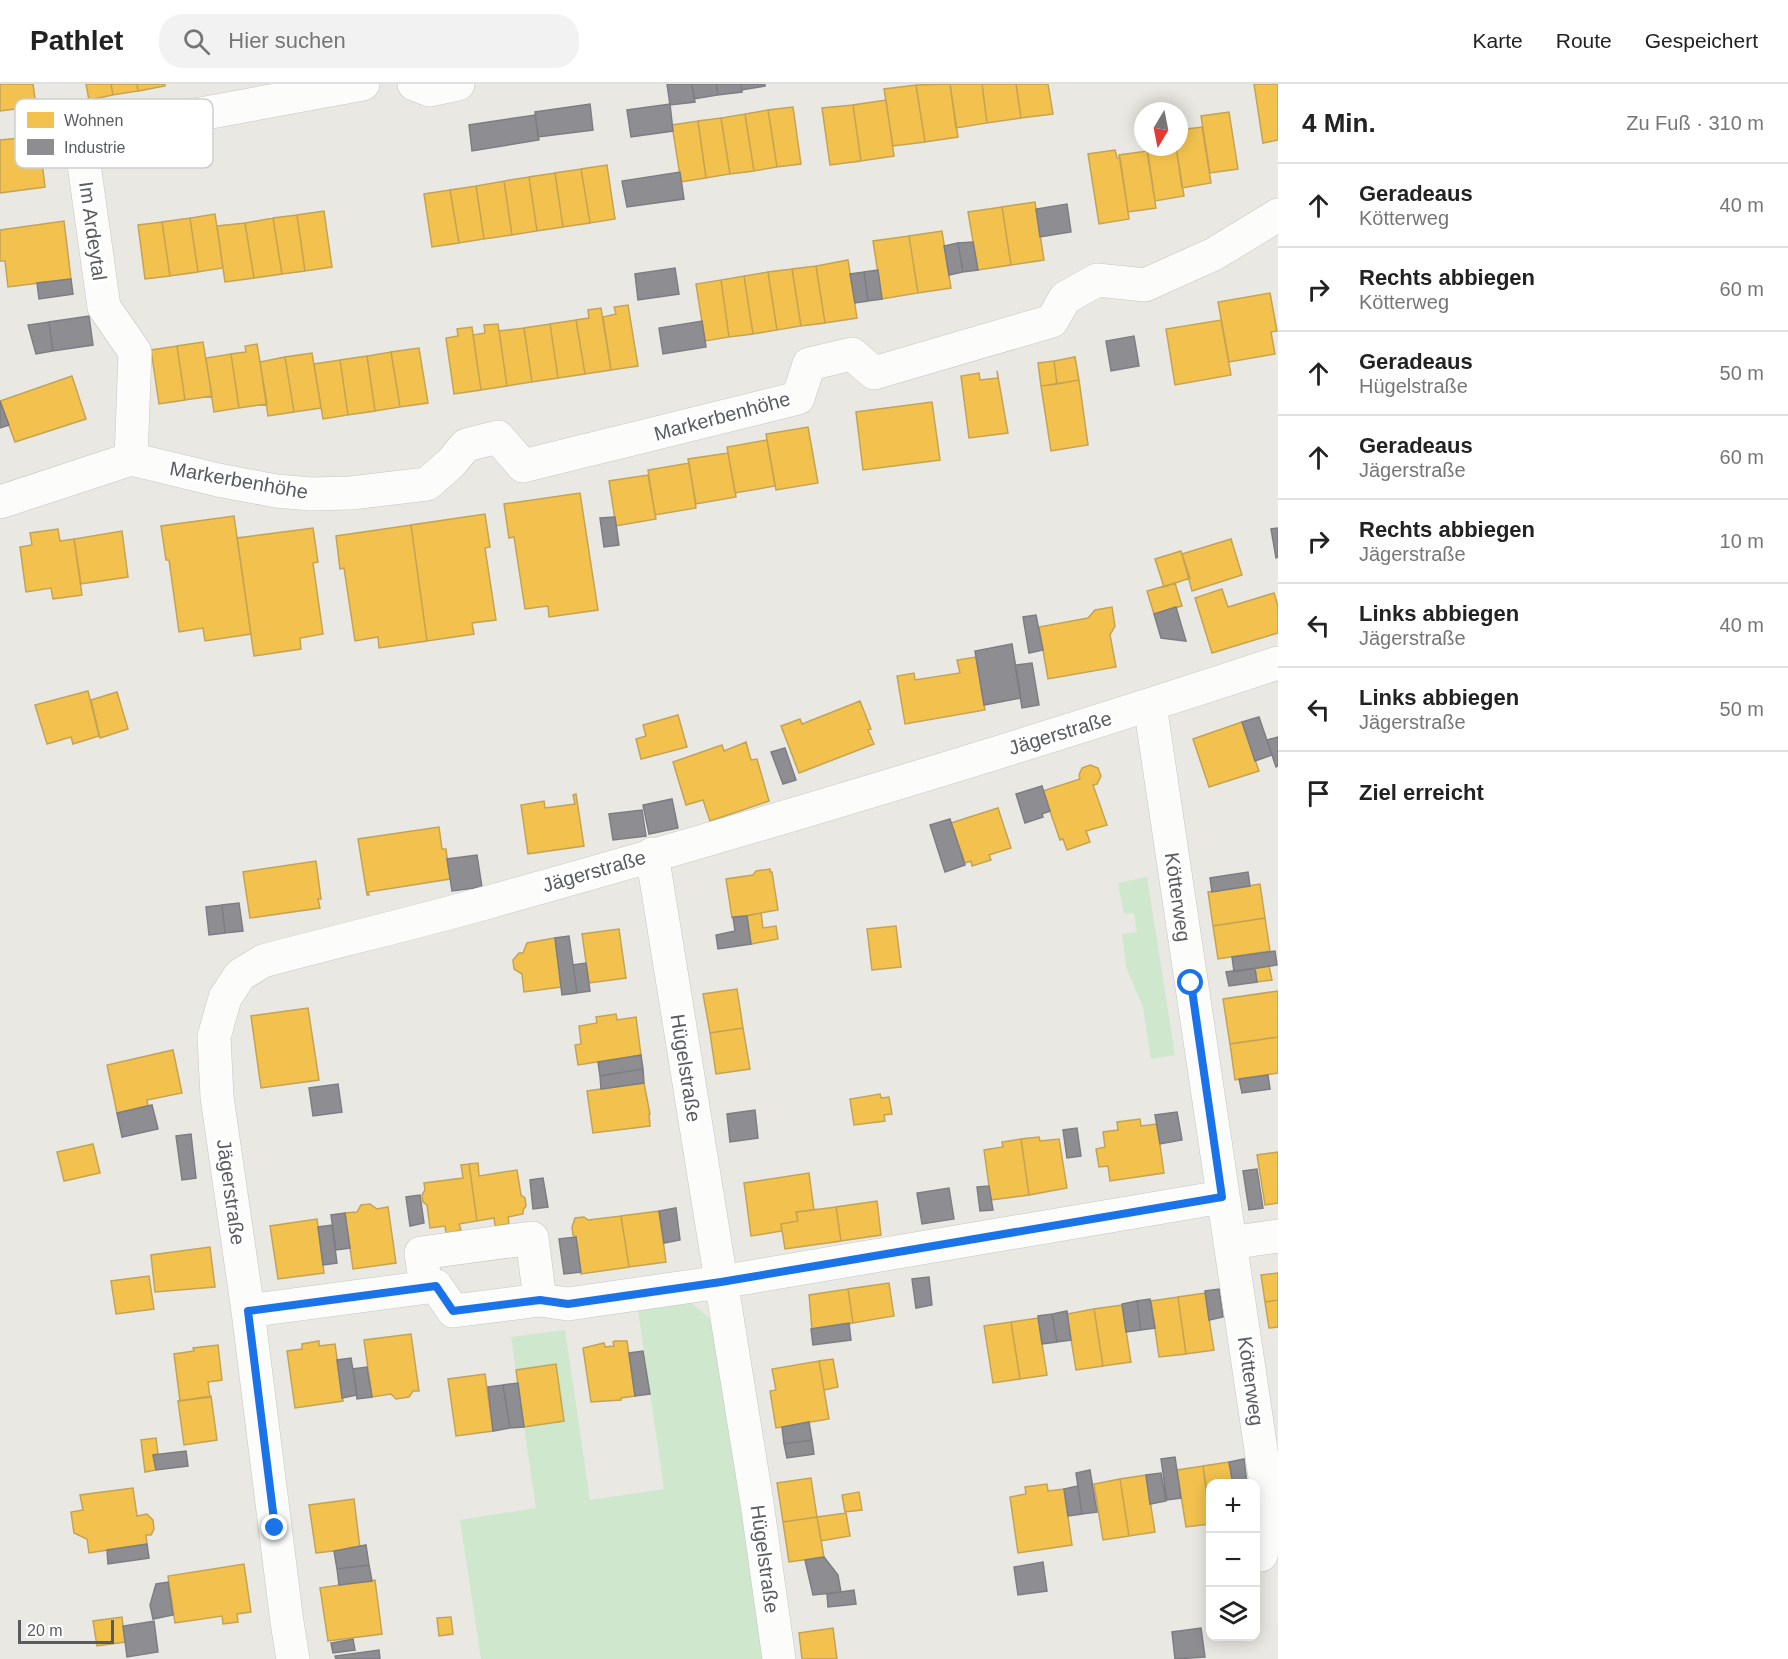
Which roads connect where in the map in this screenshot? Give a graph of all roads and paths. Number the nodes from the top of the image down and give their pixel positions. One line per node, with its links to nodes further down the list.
1 (363, 84): 4 (street, Im Ardeytal)
2 (414, 84): 3 (street)
3 (458, 84)
4 (213, 112)
5 (84, 168): 7 (street, Im Ardeytal)
6 (1278, 215): 7 (street, Markerbenhöhe)
7 (130, 459): 8 (street)
8 (0, 502)
9 (1278, 663): 10 (street, Jägerstraße)
10 (1150, 705): 11 (street, Jägerstraße); 12 (street, Kötterweg)
11 (652, 854): 15 (street, Hügelstraße); 18 (street, Jägerstraße)
12 (1222, 1197): 14 (street, Kötterweg); 15 (street)
13 (1278, 1236): 14 (street)
14 (1230, 1243): 19 (street, Kötterweg)
15 (721, 1282): 17 (street); 21 (street, Hügelstraße)
16 (426, 1287): 17 (street); 17 (street); 18 (street)
17 (540, 1300)
18 (248, 1311): 20 (street, Jägerstraße)
19 (1261, 1555)
20 (293, 1659)
21 (779, 1659)

